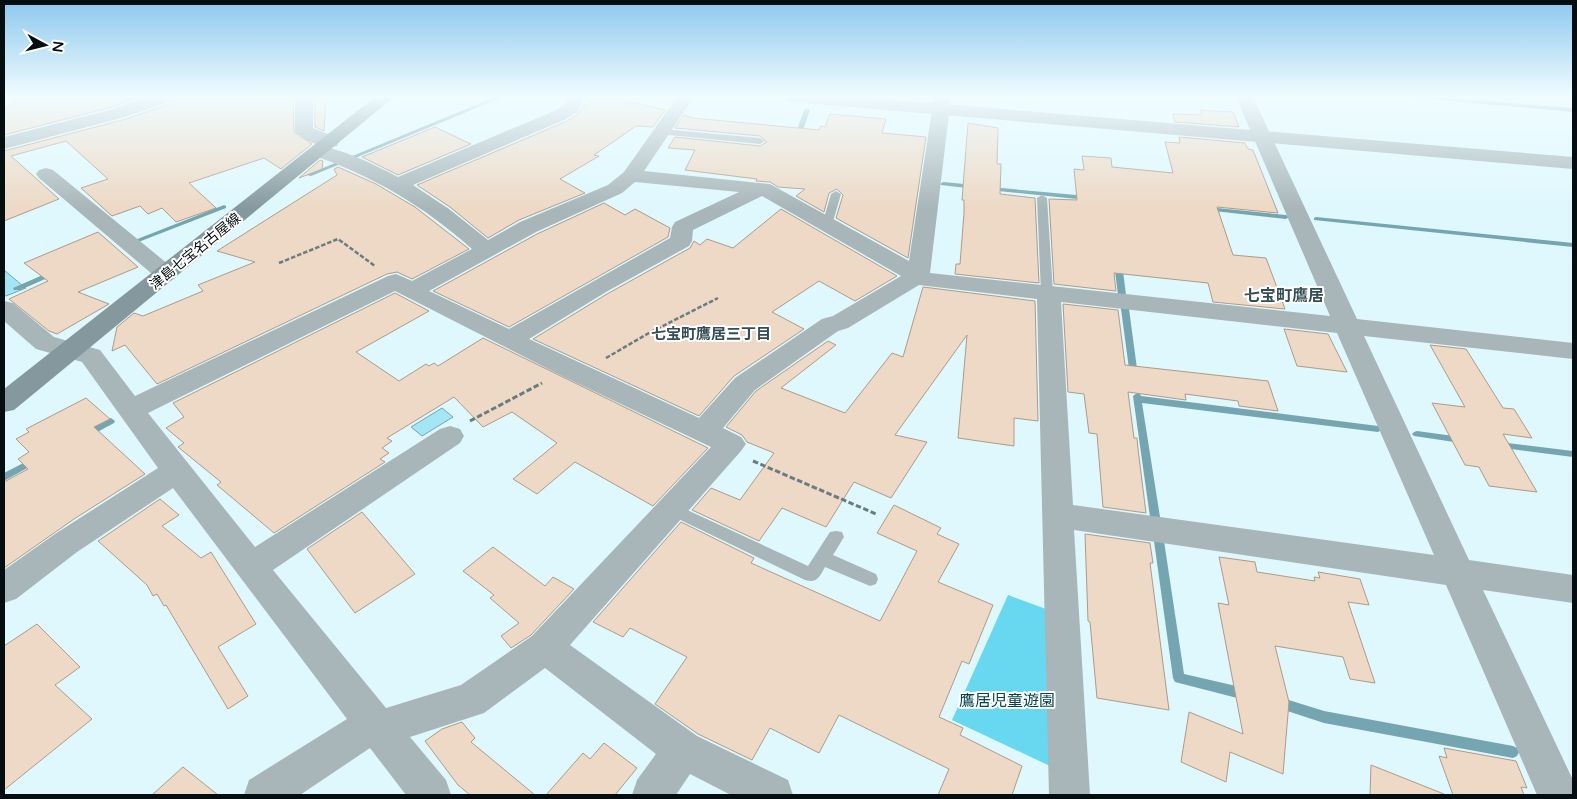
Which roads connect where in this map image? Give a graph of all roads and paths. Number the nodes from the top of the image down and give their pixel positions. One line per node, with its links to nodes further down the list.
1 (37, 134): 11 (street)
2 (309, 134): 12 (street)
3 (340, 134): 12 (main road, 津島七宝名古屋線)
4 (515, 134): 16 (street)
5 (660, 134): 15 (street)
6 (687, 134): 10 (lane)
7 (938, 134): 24 (street)
8 (1244, 134): 9 (street)
9 (1261, 136): 13 (street); 29 (street)
10 (760, 141)
11 (4, 143)
12 (325, 146): 16 (street); 23 (main road, 津島七宝名古屋線)
13 (1573, 163)
14 (46, 174): 23 (street)
15 (631, 176): 17 (street); 21 (street)
16 (397, 185): 21 (street)
17 (763, 188): 20 (street); 30 (street)
18 (836, 194): 20 (lane)
19 (1042, 198): 26 (lane)
20 (827, 224): 24 (street)
21 (486, 250): 25 (street)
22 (279, 263): 25 (path)
23 (166, 274): 31 (main road, 津島七宝名古屋線)
24 (918, 276): 26 (street); 36 (street)
25 (403, 286): 30 (street); 35 (street)
26 (1048, 293): 29 (street); 42 (street)
27 (718, 298): 33 (path)
28 (4, 308): 31 (street)
29 (1346, 326): 32 (street); 46 (street)
30 (510, 340): 33 (street)
31 (71, 351): 34 (main road, 津島七宝名古屋線); 35 (street)
32 (1573, 351)
33 (575, 372): 36 (street); 37 (path)
34 (4, 403)
35 (130, 410): 39 (street)
36 (703, 432): 38 (street)
37 (450, 436): 45 (street)
38 (726, 449): 40 (street); 41 (path)
39 (177, 472): 45 (street); 48 (street)
40 (672, 509): 44 (lane); 50 (street)
41 (876, 514)
42 (1058, 516): 46 (street); 57 (street)
43 (836, 537): 44 (lane)
44 (822, 558): 47 (lane)
45 (251, 567): 51 (street)
46 (1457, 571): 49 (street); 58 (street)
47 (870, 580)
48 (4, 589)
49 (1573, 589)
50 (545, 647): 51 (street); 52 (street)
51 (376, 726): 53 (street); 54 (street)
52 (683, 750): 55 (street); 56 (street)
53 (264, 795)
54 (432, 795)
55 (652, 795)
56 (773, 795)
57 (1068, 795)
58 (1558, 795)

